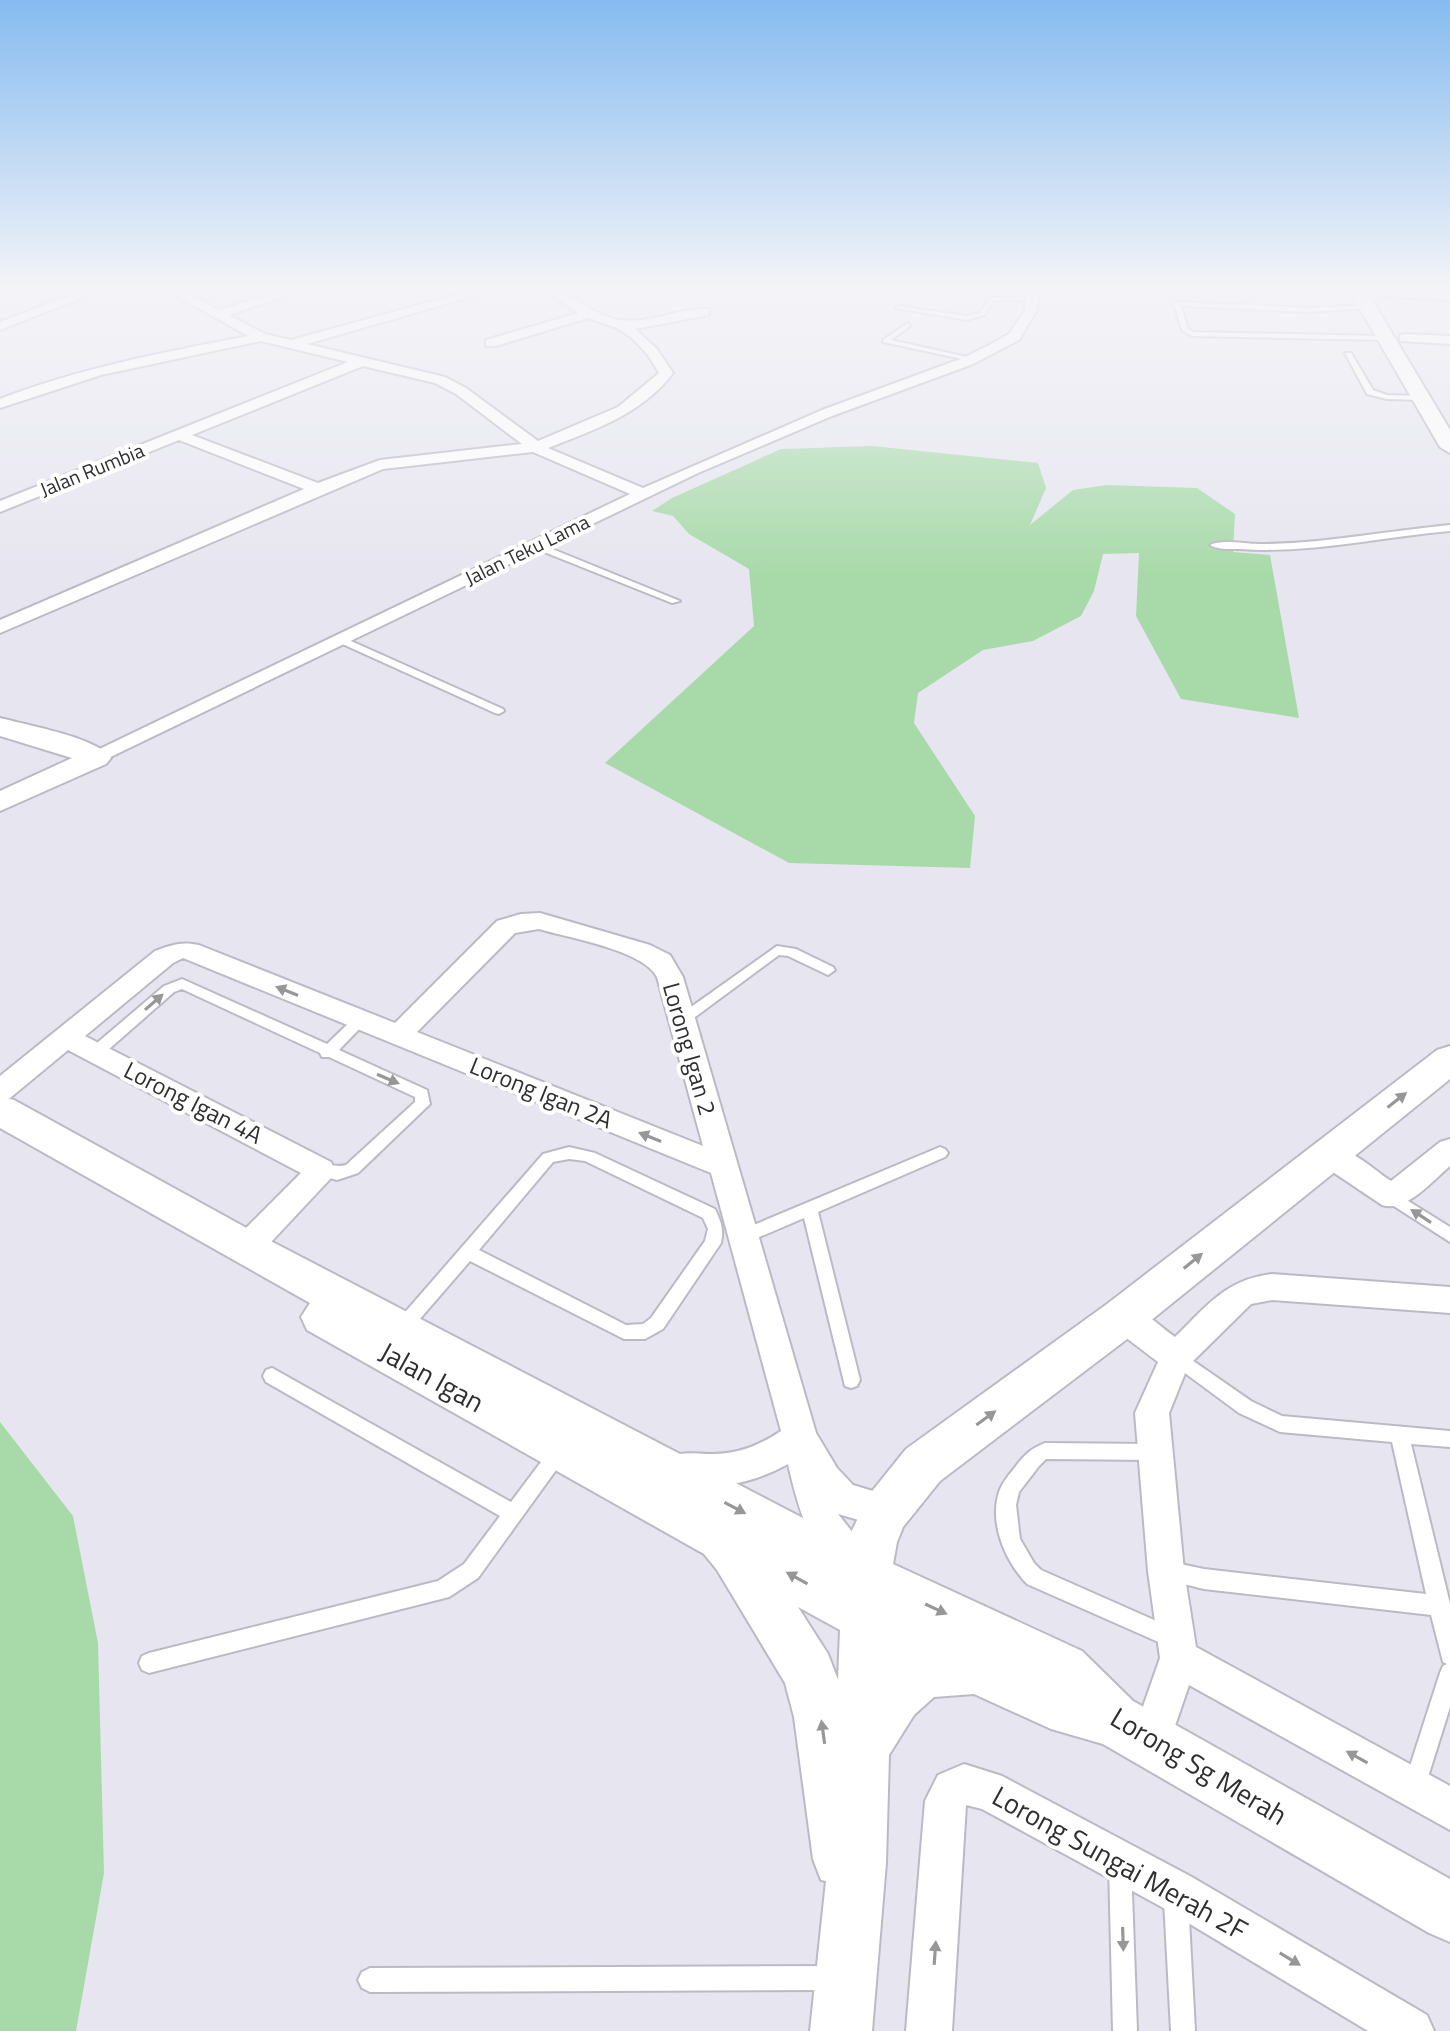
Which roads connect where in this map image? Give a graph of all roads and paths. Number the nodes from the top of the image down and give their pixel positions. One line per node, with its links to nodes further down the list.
1 (48, 385): 9 (street)
2 (304, 385): 10 (street, Jalan Rumbia)
3 (449, 385): 11 (street)
4 (654, 385): 11 (street)
5 (903, 385): 14 (street, Jalan Teku Lama)
6 (1366, 385): 8 (lane)
7 (1413, 385): 8 (street)
8 (1421, 398): 12 (street)
9 (0, 404)
10 (179, 435): 13 (street); 15 (street, Jalan Rumbia)
11 (536, 447): 13 (street); 14 (street)
12 (1450, 447)
13 (318, 489): 20 (street)
14 (645, 494): 18 (street, Jalan Teku Lama)
15 (0, 507)
16 (1450, 528): 17 (lane)
17 (1215, 545)
18 (537, 546): 19 (lane); 21 (street, Jalan Teku Lama)
19 (675, 601)
20 (0, 627)
21 (342, 640): 22 (lane); 24 (street, Jalan Teku Lama)
22 (499, 711)
23 (0, 727): 24 (street)
24 (96, 758): 25 (street, Jalan Teku Lama)
25 (0, 802)
26 (828, 970): 27 (lane)
27 (682, 1020): 29 (street, Lorong Igan 2); 40 (street, Lorong Igan 2)
28 (359, 1021): 29 (street, Lorong Igan 2A); 30 (street, Lorong Igan 2A, one-way to 30); 32 (lane)
29 (398, 1036): 40 (street, Lorong Igan 2A, one-way to 29)
30 (65, 1037): 31 (street, Lorong Igan 4A); 34 (street)
31 (95, 1053): 32 (lane, one-way to 32); 41 (street, Lorong Igan 4A)
32 (327, 1053): 41 (lane, one-way to 41)
33 (1450, 1059): 39 (street, one-way to 33)
34 (0, 1091)
35 (0, 1110): 46 (street, Jalan Igan)
36 (0, 1137): 57 (street, Jalan Igan)
37 (1450, 1150): 42 (street)
38 (940, 1153): 43 (lane)
39 (1328, 1154): 42 (street); 49 (street, one-way to 39)
40 (723, 1166): 45 (street, Lorong Igan 2)
41 (321, 1170): 46 (street)
42 (1392, 1197): 44 (lane, one-way to 42)
43 (810, 1211): 45 (lane); 53 (lane)
44 (1450, 1235)
45 (743, 1237): 55 (street, Lorong Igan 2)
46 (246, 1248): 50 (street, Jalan Igan)
47 (468, 1252): 47 (lane); 50 (lane)
48 (1450, 1300): 51 (street)
49 (1123, 1317): 51 (street); 60 (street, one-way to 49)
50 (400, 1330): 59 (street, Jalan Igan)
51 (1176, 1357): 54 (lane); 58 (street)
52 (272, 1376): 61 (lane)
53 (851, 1380)
54 (1400, 1436): 56 (lane); 65 (lane)
55 (800, 1438): 59 (street); 60 (street); 64 (street)
56 (1450, 1439)
57 (563, 1449): 61 (lane); 62 (street, Jalan Igan)
58 (1154, 1452): 63 (street); 66 (lane)
59 (654, 1465): 64 (street, Jalan Igan, one-way to 64)
60 (886, 1511): 64 (street)
61 (514, 1514): 68 (lane)
62 (713, 1532): 64 (street, Jalan Igan, one-way to 62); 78 (street, one-way to 62)
63 (1166, 1571): 65 (lane); 66 (street)
64 (865, 1596): 69 (street); 71 (street, Lorong Sg Merah, one-way to 71); 72 (street)
65 (1441, 1606): 67 (lane)
66 (1178, 1649): 71 (street); 73 (street, one-way to 66)
67 (1450, 1655)
68 (149, 1663)
69 (978, 1668): 71 (street); 72 (street)
70 (1450, 1673): 73 (lane)
71 (1133, 1731): 77 (street, Lorong Sg Merah)
72 (863, 1748): 78 (street)
73 (1414, 1788): 74 (street)
74 (1450, 1809)
75 (1120, 1861): 76 (street, Lorong Sungai Merah 2F); 80 (street, Lorong Sungai Merah 2F, one-way to 75); 81 (lane, one-way to 81)
76 (1175, 1891): 82 (lane); 83 (street, Lorong Sungai Merah 2F, one-way to 83)
77 (1450, 1912)
78 (845, 1976): 79 (lane)
79 (370, 1980)
80 (929, 2031)
81 (1125, 2031)
82 (1183, 2031)
83 (1411, 2031)

